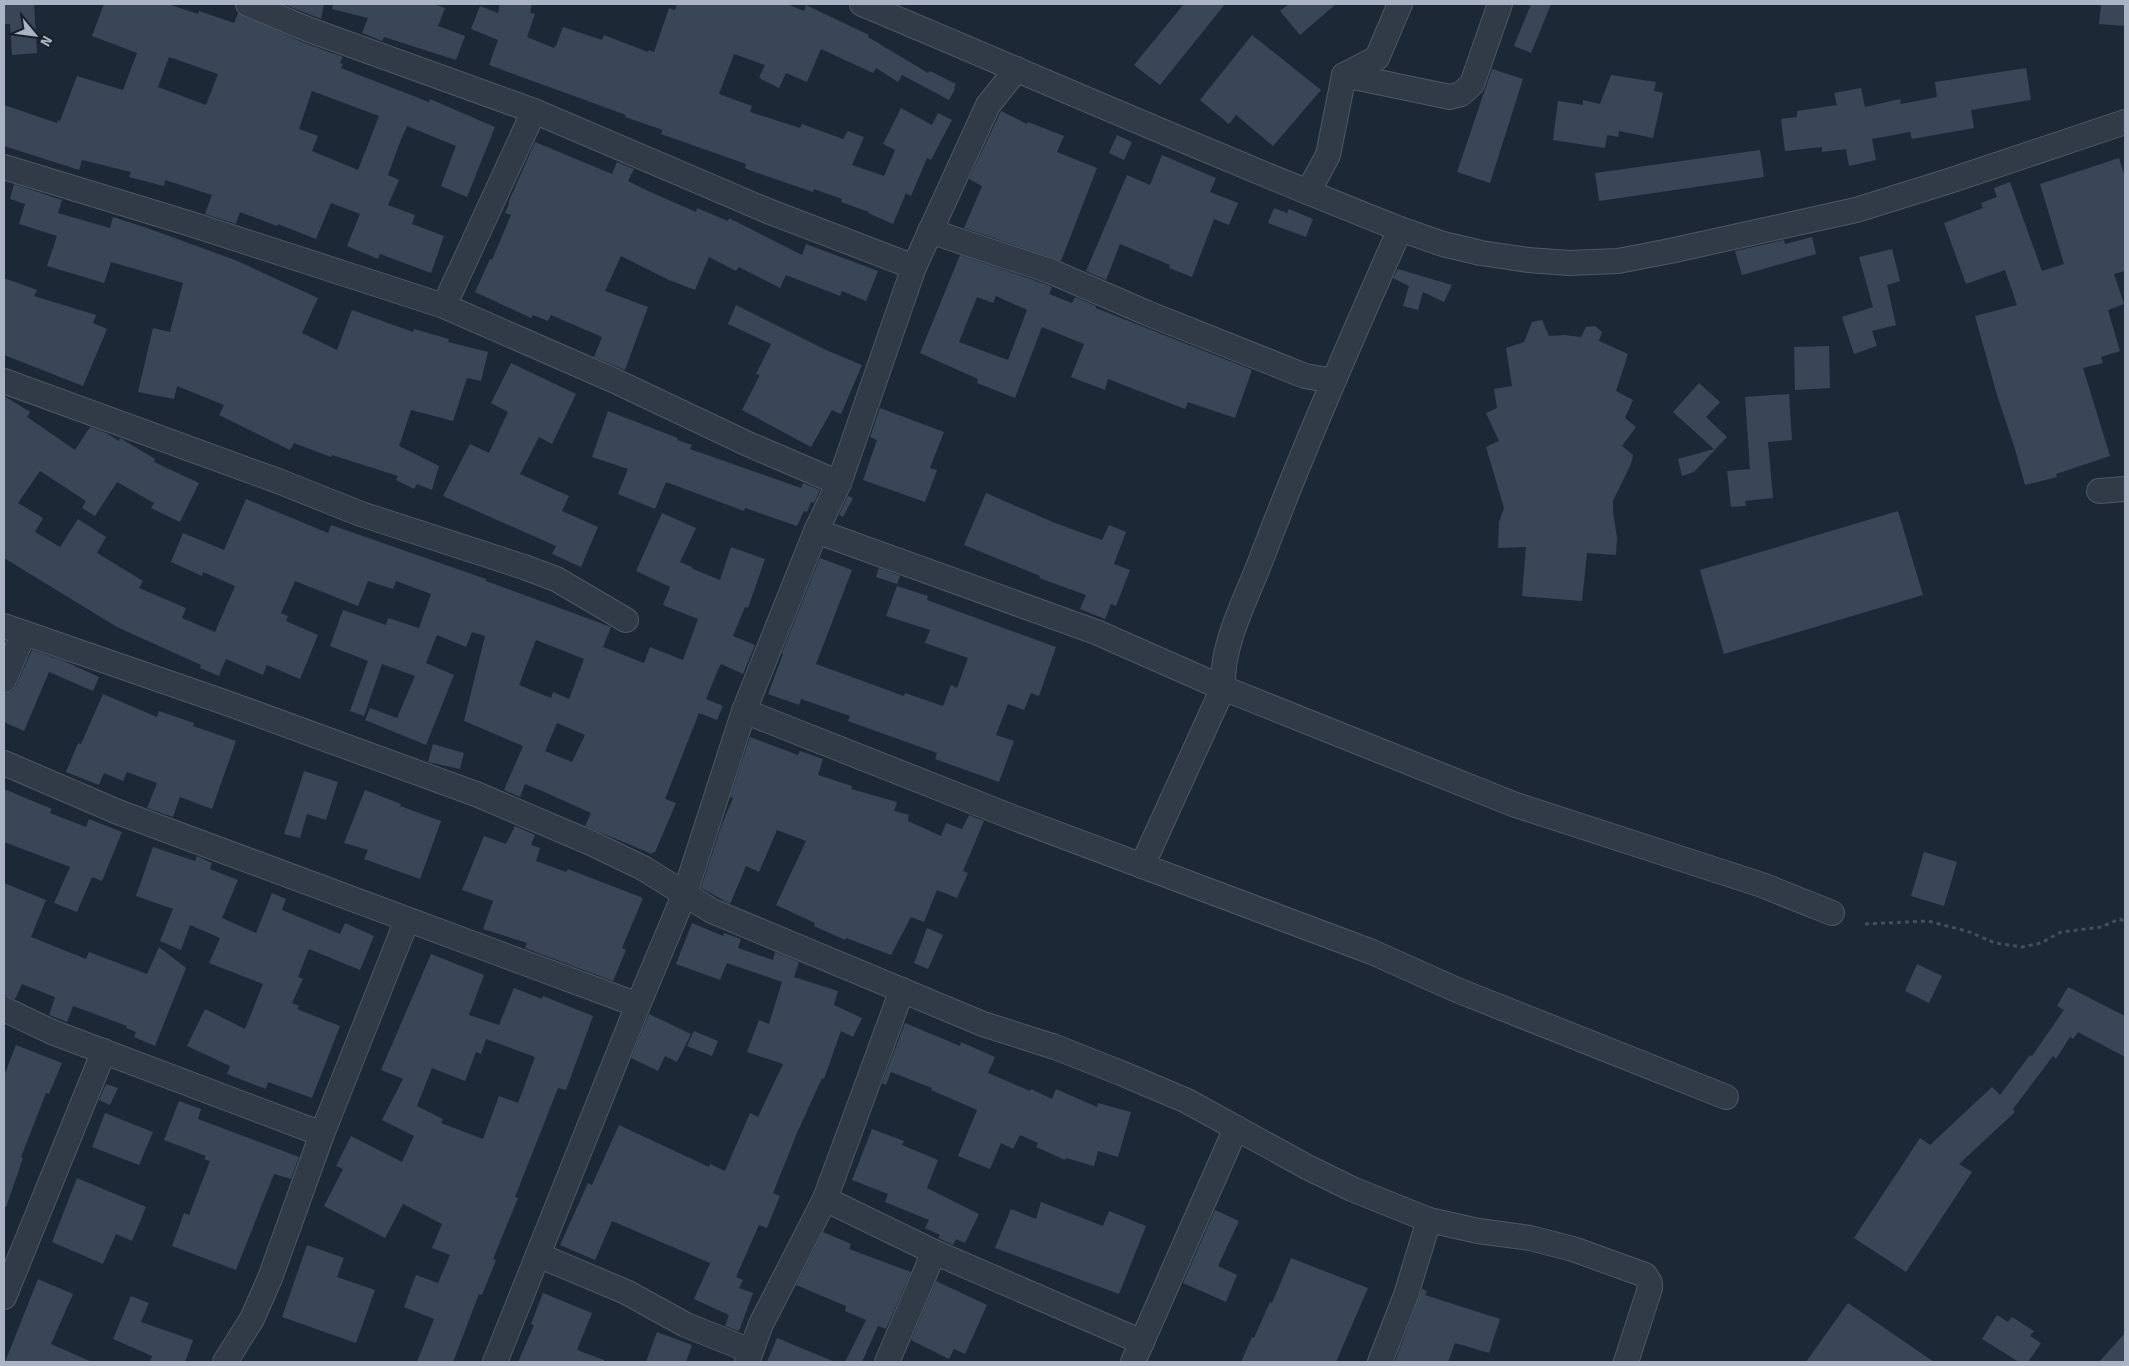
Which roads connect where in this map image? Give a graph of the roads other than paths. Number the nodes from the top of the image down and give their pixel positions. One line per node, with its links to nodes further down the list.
1 (248, 4): 7 (street)
2 (862, 4): 5 (street)
3 (1400, 4): 6 (street)
4 (1500, 4): 6 (street)
5 (1017, 69): 10 (street); 12 (street)
6 (1344, 75): 10 (street)
7 (534, 110): 13 (street); 14 (street)
8 (2125, 122): 11 (street)
9 (4, 167): 14 (street)
10 (1308, 192): 11 (street)
11 (1400, 229): 16 (street)
12 (930, 231): 13 (street); 16 (street)
13 (914, 267): 17 (street)
14 (444, 306): 17 (street)
15 (4, 381): 21 (street)
16 (1333, 381): 24 (street)
17 (839, 483): 20 (street)
18 (2125, 489): 19 (street)
19 (2098, 491)
20 (816, 531): 24 (street); 25 (street)
21 (626, 620)
22 (14, 630): 23 (street); 28 (street)
23 (4, 680)
24 (1224, 688): 27 (street); 29 (street)
25 (744, 712): 27 (street); 28 (street)
26 (4, 763): 30 (street)
27 (1142, 866): 35 (street)
28 (685, 893): 31 (street); 32 (street)
29 (1832, 913)
30 (407, 920): 32 (street); 37 (street)
31 (902, 990): 36 (street); 38 (street)
32 (638, 1005): 41 (street)
33 (4, 1009): 34 (street)
34 (104, 1050): 37 (street); 42 (street)
35 (1726, 1097)
36 (1236, 1128): 39 (street); 43 (street)
37 (322, 1134): 45 (street)
38 (825, 1199): 40 (street); 44 (street)
39 (1429, 1220): 48 (street); 49 (street)
40 (934, 1252): 43 (street); 47 (street)
41 (538, 1255): 44 (street); 46 (street)
42 (4, 1297)
43 (1138, 1352)
44 (749, 1357)
45 (226, 1362)
46 (495, 1362)
47 (887, 1362)
48 (1380, 1362)
49 (1626, 1362)

